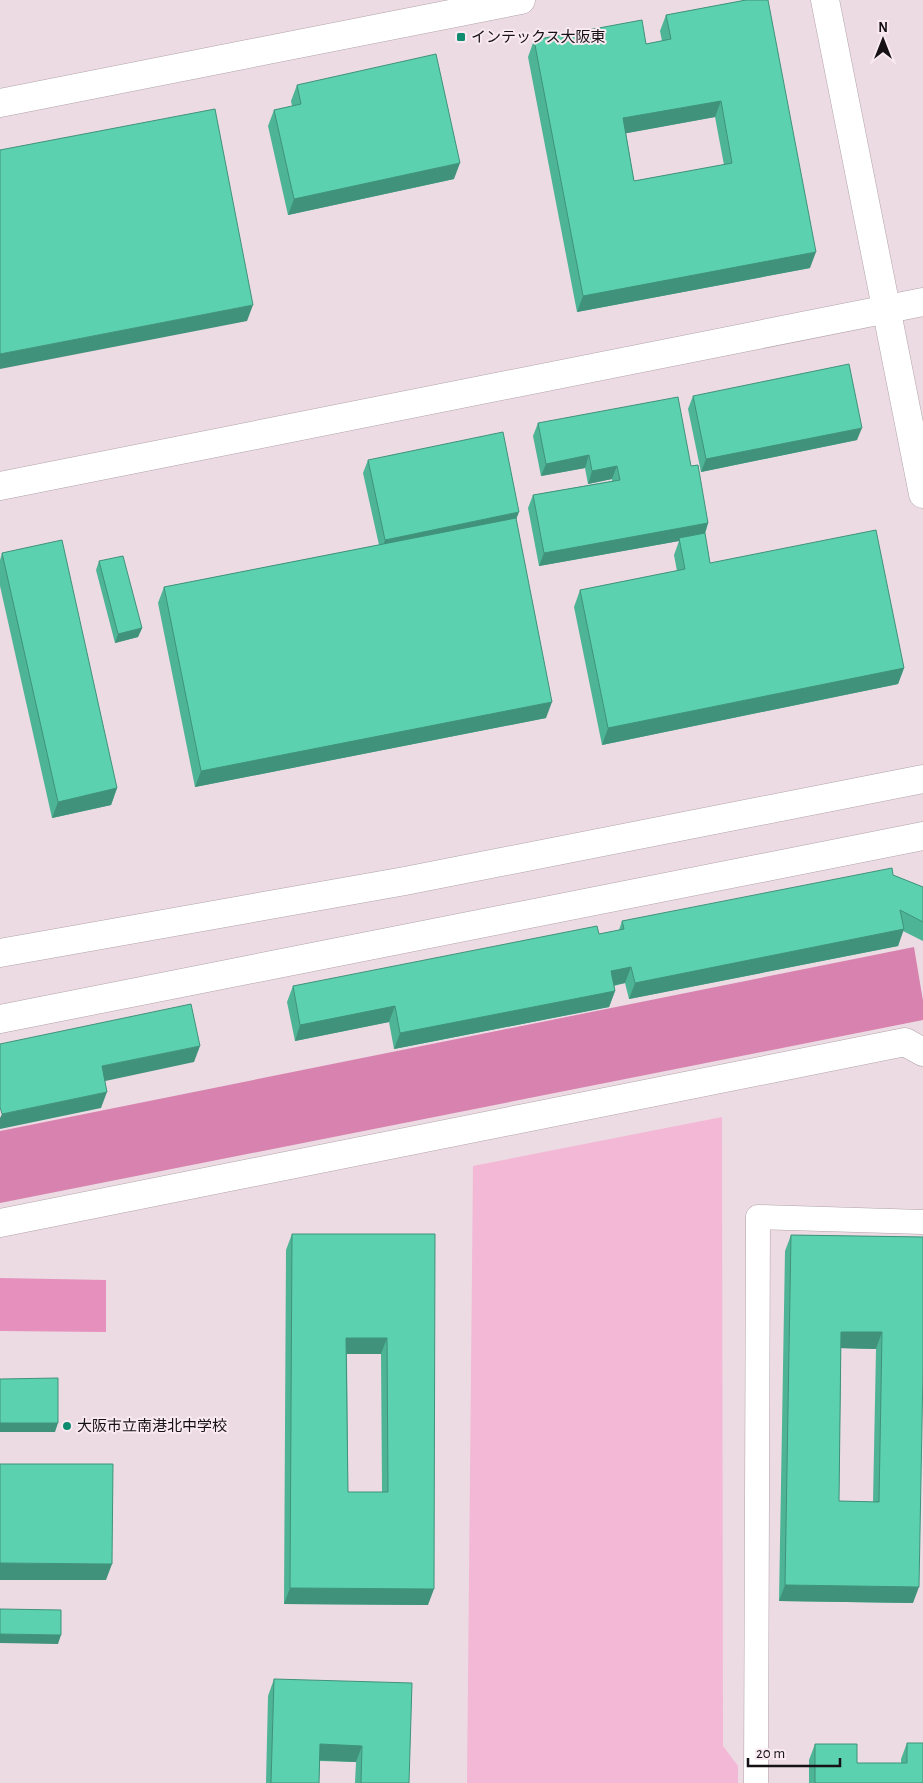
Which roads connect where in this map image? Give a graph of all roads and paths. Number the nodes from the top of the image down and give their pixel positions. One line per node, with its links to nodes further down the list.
1 (521, 0): 3 (street)
2 (825, 0): 5 (street)
3 (0, 103)
4 (923, 302): 5 (street)
5 (887, 309): 6 (street); 7 (street)
6 (0, 486)
7 (923, 494)
8 (923, 779): 10 (street)
9 (923, 836): 11 (street)
10 (0, 953)
11 (0, 1019)
12 (923, 1052): 14 (street)
13 (923, 1222): 15 (street)
14 (0, 1223)
15 (756, 1783)

